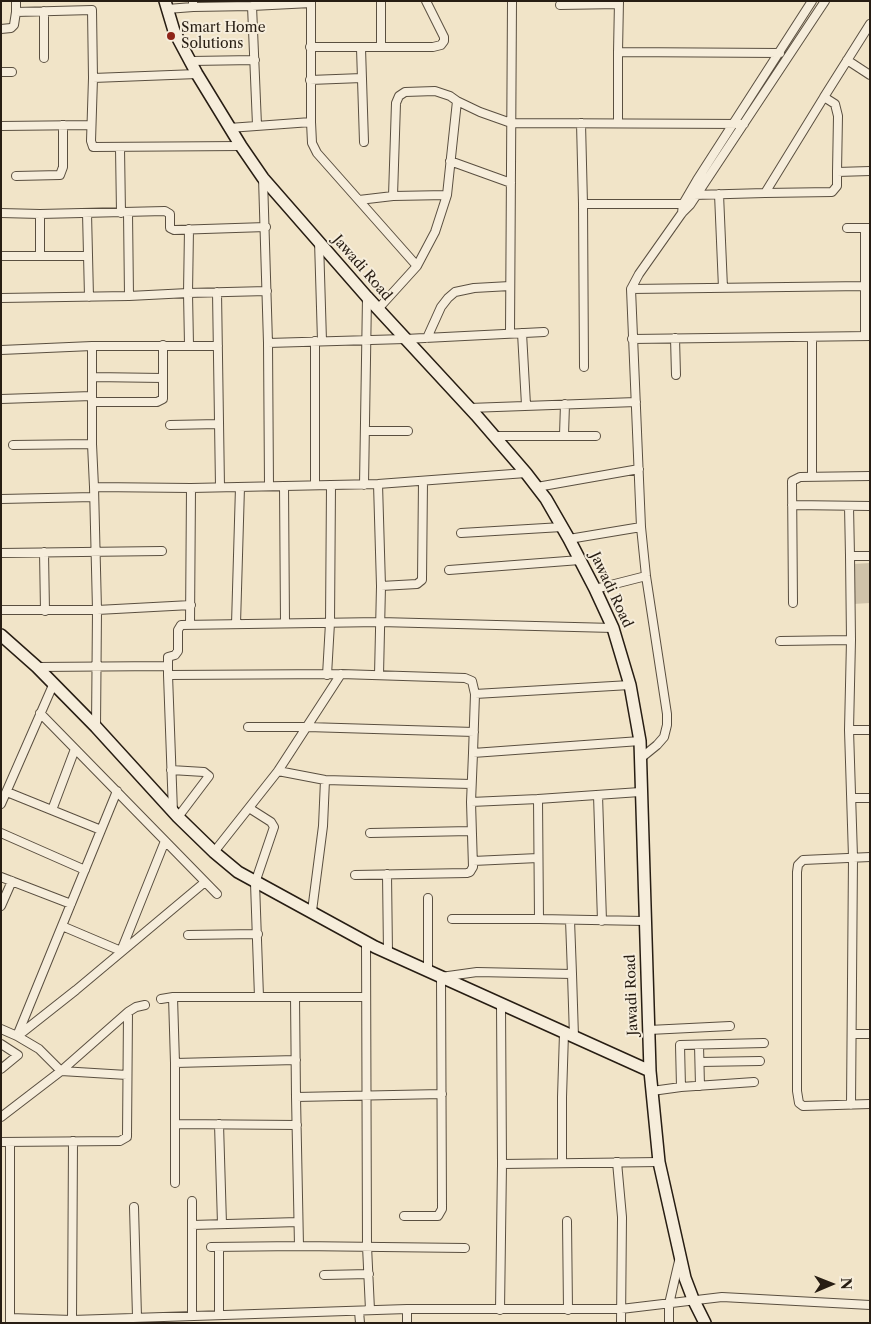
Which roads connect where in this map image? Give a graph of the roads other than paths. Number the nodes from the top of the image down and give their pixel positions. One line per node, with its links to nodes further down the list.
1 (16, 1): 14 (street)
2 (381, 1): 18 (street)
3 (426, 1): 18 (street)
4 (512, 1): 37 (street)
5 (812, 1): 21 (street)
6 (825, 1): 22 (street)
7 (310, 2): 10 (street); 17 (street)
8 (619, 3): 12 (street); 20 (street)
9 (193, 4): 10 (street); 11 (street)
10 (250, 4): 24 (street)
11 (166, 5): 26 (street, Jawadi Road)
12 (560, 5)
13 (44, 11): 14 (street); 23 (street); 31 (street)
14 (16, 12): 16 (street)
15 (870, 24): 25 (street)
16 (1, 29)
17 (310, 47): 19 (street); 33 (street)
18 (381, 47): 19 (street)
19 (361, 48): 32 (street)
20 (618, 52): 21 (street); 39 (street)
21 (778, 53): 22 (street); 40 (street)
22 (790, 53): 41 (street)
23 (44, 58)
24 (255, 60): 26 (street); 44 (street)
25 (847, 60): 30 (street); 34 (street)
26 (191, 62): 29 (street, Jawadi Road)
27 (1, 72): 28 (street)
28 (12, 72)
29 (197, 74): 31 (street); 46 (street, Jawadi Road)
30 (870, 75)
31 (93, 78): 43 (street)
32 (362, 78): 33 (street); 47 (street)
33 (310, 80): 36 (street)
34 (824, 97): 52 (street); 56 (street)
35 (457, 101): 37 (street); 50 (street); 61 (street)
36 (311, 122): 44 (street); 62 (street)
37 (512, 123): 38 (street); 55 (street)
38 (581, 123): 39 (street); 63 (street)
39 (618, 123): 40 (street)
40 (731, 124): 41 (street); 59 (street)
41 (744, 124): 60 (street)
42 (63, 125): 43 (street); 45 (street); 53 (street)
43 (91, 125): 49 (street)
44 (257, 125): 46 (street)
45 (1, 126)
46 (229, 128): 48 (street, Jawadi Road)
47 (364, 142)
48 (241, 146): 49 (street); 54 (street, Jawadi Road)
49 (120, 148): 67 (street)
50 (450, 161): 55 (street); 58 (street)
51 (870, 171): 52 (street)
52 (837, 172): 56 (street)
53 (16, 176)
54 (263, 178): 69 (street); 73 (street, Jawadi Road)
55 (511, 183): 78 (street)
56 (765, 193): 57 (street)
57 (719, 194): 60 (street); 80 (street)
58 (446, 195): 61 (street); 77 (street)
59 (688, 195): 60 (street); 64 (street)
60 (697, 195): 64 (street)
61 (393, 196): 62 (street)
62 (359, 200): 77 (street)
63 (583, 204): 64 (street); 107 (street)
64 (687, 204): 81 (street)
65 (1, 213): 68 (street)
66 (87, 213): 67 (street); 68 (street); 76 (street)
67 (124, 213): 72 (street); 85 (street)
68 (40, 214): 75 (street)
69 (266, 227): 72 (street); 82 (street)
70 (848, 228): 71 (street)
71 (868, 228): 79 (street)
72 (189, 230): 84 (street)
73 (319, 241): 87 (street, Jawadi Road); 100 (street)
74 (1, 256): 75 (street)
75 (40, 256): 76 (street)
76 (88, 256): 86 (street)
77 (417, 266): 89 (street)
78 (510, 286): 91 (street); 95 (street)
79 (865, 286): 80 (street); 93 (street)
80 (723, 288): 81 (street)
81 (631, 290): 98 (street)
82 (267, 291): 83 (street); 101 (street)
83 (217, 292): 84 (street); 105 (street)
84 (188, 293): 85 (street); 103 (street)
85 (129, 296): 86 (street)
86 (89, 297): 88 (street)
87 (367, 297): 89 (street, Jawadi Road); 99 (street)
88 (1, 298)
89 (378, 309): 97 (street, Jawadi Road)
90 (544, 332): 92 (street)
91 (510, 333): 92 (street); 95 (street)
92 (522, 333): 115 (street)
93 (867, 336): 94 (street)
94 (812, 337): 96 (street); 129 (street)
95 (427, 338): 97 (street)
96 (675, 338): 98 (street); 108 (street)
97 (405, 339): 99 (street); 116 (street, Jawadi Road)
98 (632, 339): 113 (street)
99 (366, 340): 100 (street); 119 (street)
100 (319, 341): 101 (street); 136 (street)
101 (268, 342): 134 (street)
102 (163, 345): 103 (street); 104 (street); 110 (street)
103 (189, 345): 105 (street)
104 (92, 346): 106 (street); 109 (street)
105 (218, 346): 117 (street)
106 (1, 350)
107 (584, 367)
108 (676, 375)
109 (92, 377): 110 (street); 112 (street)
110 (163, 378): 112 (street)
111 (1, 399): 112 (street)
112 (92, 399): 124 (street)
113 (636, 402): 114 (street); 126 (street)
114 (565, 404): 115 (street); 121 (street)
115 (526, 406): 116 (street)
116 (470, 408): 122 (street, Jawadi Road)
117 (219, 424): 118 (street); 138 (street)
118 (170, 425)
119 (365, 431): 120 (street); 133 (street)
120 (408, 431)
121 (564, 435): 122 (street); 123 (street)
122 (495, 436): 127 (street, Jawadi Road)
123 (596, 436)
124 (92, 444): 125 (street); 137 (street)
125 (13, 445)
126 (639, 469): 140 (street); 148 (street)
127 (526, 473): 130 (street); 140 (street, Jawadi Road)
128 (870, 476): 129 (street)
129 (812, 477): 144 (street)
130 (422, 481): 131 (street); 160 (street)
131 (378, 484): 133 (street); 160 (street)
132 (331, 485): 133 (street); 136 (street); 169 (street)
133 (364, 485)
134 (269, 486): 135 (street); 139 (street)
135 (284, 486): 136 (street); 168 (street)
136 (315, 486)
137 (94, 487): 141 (street); 142 (street)
138 (220, 487): 139 (street); 141 (street)
139 (240, 487): 171 (street)
140 (537, 487): 147 (street, Jawadi Road)
141 (191, 488): 163 (street)
142 (94, 497): 143 (street); 151 (street)
143 (1, 499)
144 (792, 505): 145 (street); 162 (street)
145 (849, 506): 146 (street); 155 (street)
146 (870, 506)
147 (562, 526): 149 (street); 150 (street, Jawadi Road)
148 (641, 527): 150 (street); 159 (street)
149 (461, 533)
150 (569, 539): 157 (street, Jawadi Road)
151 (95, 551): 152 (street); 153 (street); 165 (street)
152 (162, 551)
153 (44, 552): 154 (street); 166 (street)
154 (1, 553)
155 (850, 556): 156 (street); 174 (street)
156 (870, 556)
157 (580, 560): 158 (street); 161 (street, Jawadi Road)
158 (449, 570)
159 (646, 576): 161 (street); 195 (street)
160 (381, 586): 167 (street)
161 (595, 589): 172 (street, Jawadi Road)
162 (793, 603)
163 (191, 605): 165 (street); 170 (street)
164 (1, 610): 166 (street)
165 (97, 610): 166 (street); 177 (street)
166 (45, 611)
167 (380, 622): 169 (street); 172 (street); 181 (street)
168 (285, 623): 169 (street); 171 (street)
169 (330, 623): 180 (street)
170 (190, 624): 171 (street); 178 (street)
171 (236, 624)
172 (613, 628): 183 (street, Jawadi Road)
173 (1, 636): 176 (street)
174 (851, 640): 175 (street); 189 (street)
175 (780, 641)
176 (38, 667): 177 (street); 182 (street)
177 (95, 667): 178 (street); 186 (street)
178 (168, 670): 180 (street); 196 (street)
179 (341, 674): 180 (street); 181 (street); 188 (street)
180 (327, 675)
181 (379, 675): 184 (street)
182 (52, 685): 185 (street); 186 (street)
183 (630, 686): 184 (street); 192 (street, Jawadi Road)
184 (475, 694): 191 (street)
185 (40, 713): 193 (street); 201 (street)
186 (96, 727): 211 (street)
187 (248, 727): 188 (street)
188 (307, 727): 191 (street); 197 (street)
189 (849, 730): 190 (street); 204 (street)
190 (870, 730)
191 (474, 732): 194 (street)
192 (640, 741): 194 (street); 195 (street, Jawadi Road)
193 (75, 749): 200 (street); 210 (street)
194 (473, 753): 199 (street)
195 (641, 758): 202 (street, Jawadi Road)
196 (171, 770): 211 (street); 211 (street)
197 (278, 771): 198 (street); 209 (street)
198 (324, 780): 199 (street); 233 (street)
199 (471, 784): 207 (street)
200 (117, 791): 212 (street); 216 (street)
201 (7, 792): 208 (street); 210 (street)
202 (640, 792): 203 (street); 238 (street, Jawadi Road)
203 (598, 795): 206 (street); 237 (street)
204 (852, 798): 205 (street); 218 (street)
205 (870, 798)
206 (538, 799): 207 (street); 220 (street)
207 (471, 802): 213 (street)
208 (1, 804)
209 (249, 808): 217 (street); 228 (street)
210 (52, 810): 212 (street)
211 (175, 815): 217 (street)
212 (101, 830): 222 (street)
213 (471, 831): 215 (street); 221 (street)
214 (1, 833): 222 (street)
215 (370, 833)
216 (165, 841): 227 (street); 243 (street)
217 (214, 852): 228 (street)
218 (853, 857): 219 (street); 259 (street); 282 (street)
219 (870, 857)
220 (538, 858): 221 (street); 235 (street)
221 (473, 861): 223 (street)
222 (85, 870): 231 (street)
223 (387, 874): 224 (street); 244 (street)
224 (355, 875)
225 (1, 877): 226 (street)
226 (12, 881): 231 (street); 232 (street)
227 (205, 882): 229 (street); 243 (street)
228 (255, 883): 233 (street); 240 (street)
229 (217, 894)
230 (428, 898): 245 (street)
231 (71, 904): 239 (street)
232 (1, 906)
233 (312, 911): 242 (street)
234 (452, 919): 235 (street)
235 (539, 920): 236 (street)
236 (570, 920): 237 (street); 246 (street)
237 (602, 920): 238 (street)
238 (644, 921): 258 (street, Jawadi Road)
239 (62, 926): 243 (street); 262 (street)
240 (258, 934): 241 (street); 249 (street)
241 (188, 935)
242 (366, 942): 244 (street); 251 (street)
243 (121, 952): 262 (street)
244 (388, 953): 245 (street)
245 (428, 971): 247 (street)
246 (572, 974): 247 (street); 261 (street)
247 (441, 977): 253 (street); 278 (street)
248 (173, 997): 249 (street); 252 (street); 269 (street)
249 (259, 997): 250 (street)
250 (295, 997): 251 (street); 266 (street)
251 (366, 997): 279 (street)
252 (161, 999)
253 (501, 1004): 261 (street); 293 (street)
254 (145, 1005): 255 (street)
255 (128, 1012): 271 (street); 273 (street)
256 (730, 1026): 258 (street)
257 (1, 1029): 262 (street)
258 (648, 1030): 272 (street, Jawadi Road)
259 (852, 1034): 260 (street); 282 (street)
260 (870, 1034)
261 (569, 1035): 272 (street); 290 (street)
262 (17, 1036): 271 (street)
263 (764, 1043): 265 (street)
264 (1, 1044): 270 (street)
265 (699, 1045): 268 (street); 276 (street)
266 (296, 1060): 269 (street); 280 (street)
267 (760, 1061): 268 (street)
268 (700, 1062): 275 (street)
269 (175, 1063): 284 (street)
270 (1, 1069)
271 (60, 1071): 273 (street); 283 (street)
272 (650, 1071): 277 (street, Jawadi Road)
273 (126, 1075): 287 (street)
274 (754, 1082): 275 (street)
275 (700, 1086): 276 (street)
276 (681, 1087): 277 (street)
277 (652, 1091): 292 (street, Jawadi Road)
278 (442, 1094): 279 (street); 297 (street)
279 (367, 1095): 280 (street); 303 (street)
280 (296, 1097): 286 (street)
281 (870, 1104): 282 (street)
282 (852, 1105)
283 (1, 1117)
284 (175, 1124): 285 (street); 294 (street)
285 (219, 1124): 286 (street); 300 (street)
286 (297, 1124): 299 (street)
287 (73, 1141): 289 (street); 323 (street)
288 (1, 1142): 289 (street)
289 (10, 1142): 309 (street)
290 (562, 1162): 291 (street); 293 (street)
291 (617, 1162): 292 (street); 312 (street)
292 (659, 1162): 305 (street, Jawadi Road)
293 (502, 1164): 315 (street)
294 (175, 1183)
295 (192, 1201): 301 (street)
296 (134, 1207): 321 (street)
297 (404, 1216)
298 (567, 1221): 316 (street)
299 (298, 1222): 300 (street); 302 (street)
300 (222, 1224): 301 (street)
301 (192, 1225): 320 (street)
302 (299, 1246): 303 (street); 318 (street)
303 (368, 1246): 304 (street); 307 (street)
304 (466, 1248)
305 (680, 1259): 308 (street, Jawadi Road); 310 (street)
306 (324, 1274): 307 (street)
307 (370, 1274): 314 (street)
308 (693, 1299): 310 (street); 311 (street); 330 (street, Jawadi Road)
309 (5, 1300): 322 (street)
310 (668, 1304): 312 (street); 329 (street)
311 (870, 1305)
312 (621, 1308): 316 (street); 328 (street)
313 (407, 1309): 314 (street); 315 (street); 327 (street)
314 (370, 1310): 317 (street)
315 (500, 1310): 316 (street)
316 (568, 1310)
317 (359, 1311): 319 (street); 326 (street)
318 (219, 1314): 319 (street); 320 (street)
319 (254, 1314): 325 (street)
320 (192, 1315): 321 (street)
321 (137, 1317): 323 (street)
322 (10, 1320): 324 (street)
323 (72, 1320): 324 (street)
324 (61, 1321)
325 (254, 1323)
326 (360, 1323)
327 (407, 1323)
328 (622, 1323)
329 (669, 1323)
330 (705, 1323)

